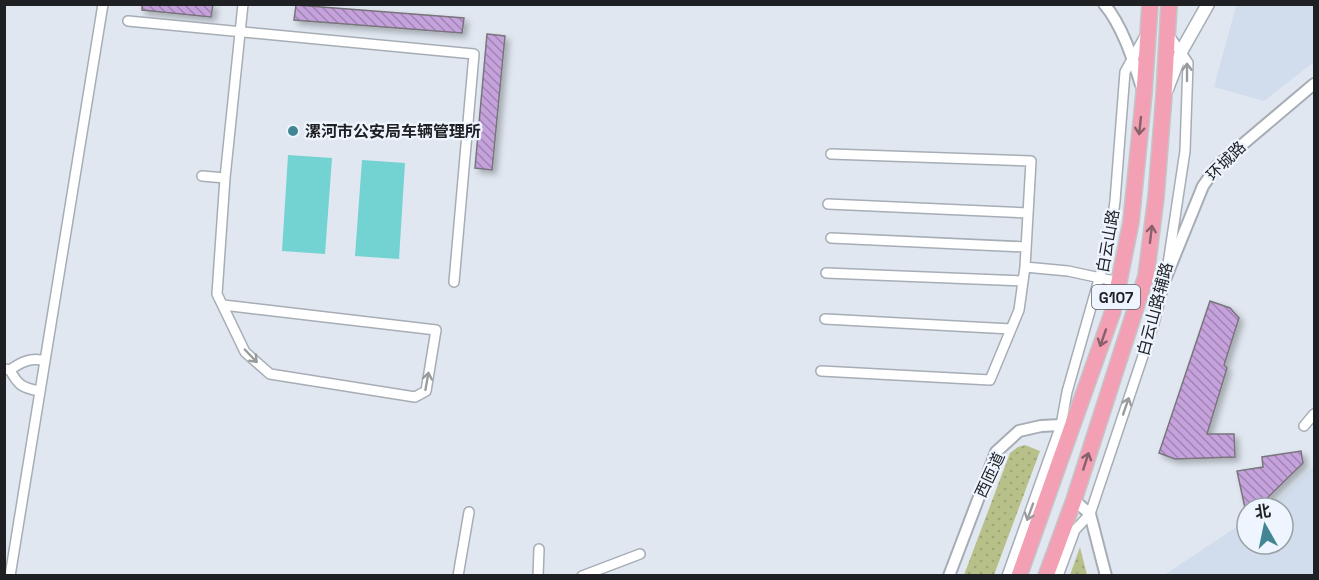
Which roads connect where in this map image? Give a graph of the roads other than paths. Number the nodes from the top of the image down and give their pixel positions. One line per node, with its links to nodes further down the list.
1 (103, 4): 34 (street)
2 (243, 4): 8 (street)
3 (1104, 4): 12 (street)
4 (1150, 4): 9 (highway, 白云山路 / G107)
5 (1168, 4): 10 (highway, G107)
6 (1208, 4): 11 (main road)
7 (128, 21): 8 (street)
8 (240, 32): 18 (street); 29 (street)
9 (1148, 32): 12 (street); 14 (highway, 白云山路 / G107)
10 (1167, 32): 11 (street, 白云山路辅路); 15 (highway, G107)
11 (1181, 52): 15 (main road); 26 (street, 白云山路辅路, one-way to 11)
12 (1132, 58): 14 (street); 27 (street)
13 (1314, 84): 26 (street, 环城路)
14 (1144, 93): 30 (highway, 白云山路 / G107, one-way to 30)
15 (1164, 95): 25 (highway, G107, one-way to 15)
16 (831, 154): 20 (street)
17 (202, 176): 18 (street)
18 (225, 178): 31 (street)
19 (828, 204): 20 (street)
20 (1028, 213): 22 (street)
21 (831, 238): 22 (street)
22 (1026, 247): 23 (street)
23 (1024, 267): 27 (street); 28 (street)
24 (826, 273): 28 (street)
25 (1146, 276): 26 (street); 41 (highway, G107, one-way to 25)
26 (1166, 277): 43 (street, 白云山路辅路, one-way to 26)
27 (1099, 278): 30 (street); 39 (street)
28 (1023, 281): 33 (street)
29 (454, 282)
30 (1119, 282): 39 (highway, 白云山路 / G107, one-way to 39)
31 (223, 305): 31 (street, one-way to 31)
32 (825, 319): 33 (street)
33 (1011, 329): 36 (street)
34 (45, 361): 35 (street); 37 (street)
35 (7, 369): 37 (street)
36 (821, 371)
37 (40, 391): 46 (street)
38 (1314, 414): 40 (street)
39 (1067, 426): 50 (street, 西匝道); 51 (street, one-way to 51); 52 (highway, 白云山路 / G107)
40 (1304, 426)
41 (1074, 500): 43 (street); 53 (highway, G107)
42 (469, 512): 47 (street)
43 (1090, 514): 54 (street, 白云山路辅路); 55 (street)
44 (540, 549): 48 (street)
45 (640, 554): 49 (street)
46 (10, 576)
47 (459, 576)
48 (538, 576)
49 (582, 576)
50 (948, 576)
51 (1007, 576)
52 (1019, 576)
53 (1046, 576)
54 (1058, 576)
55 (1106, 576)

